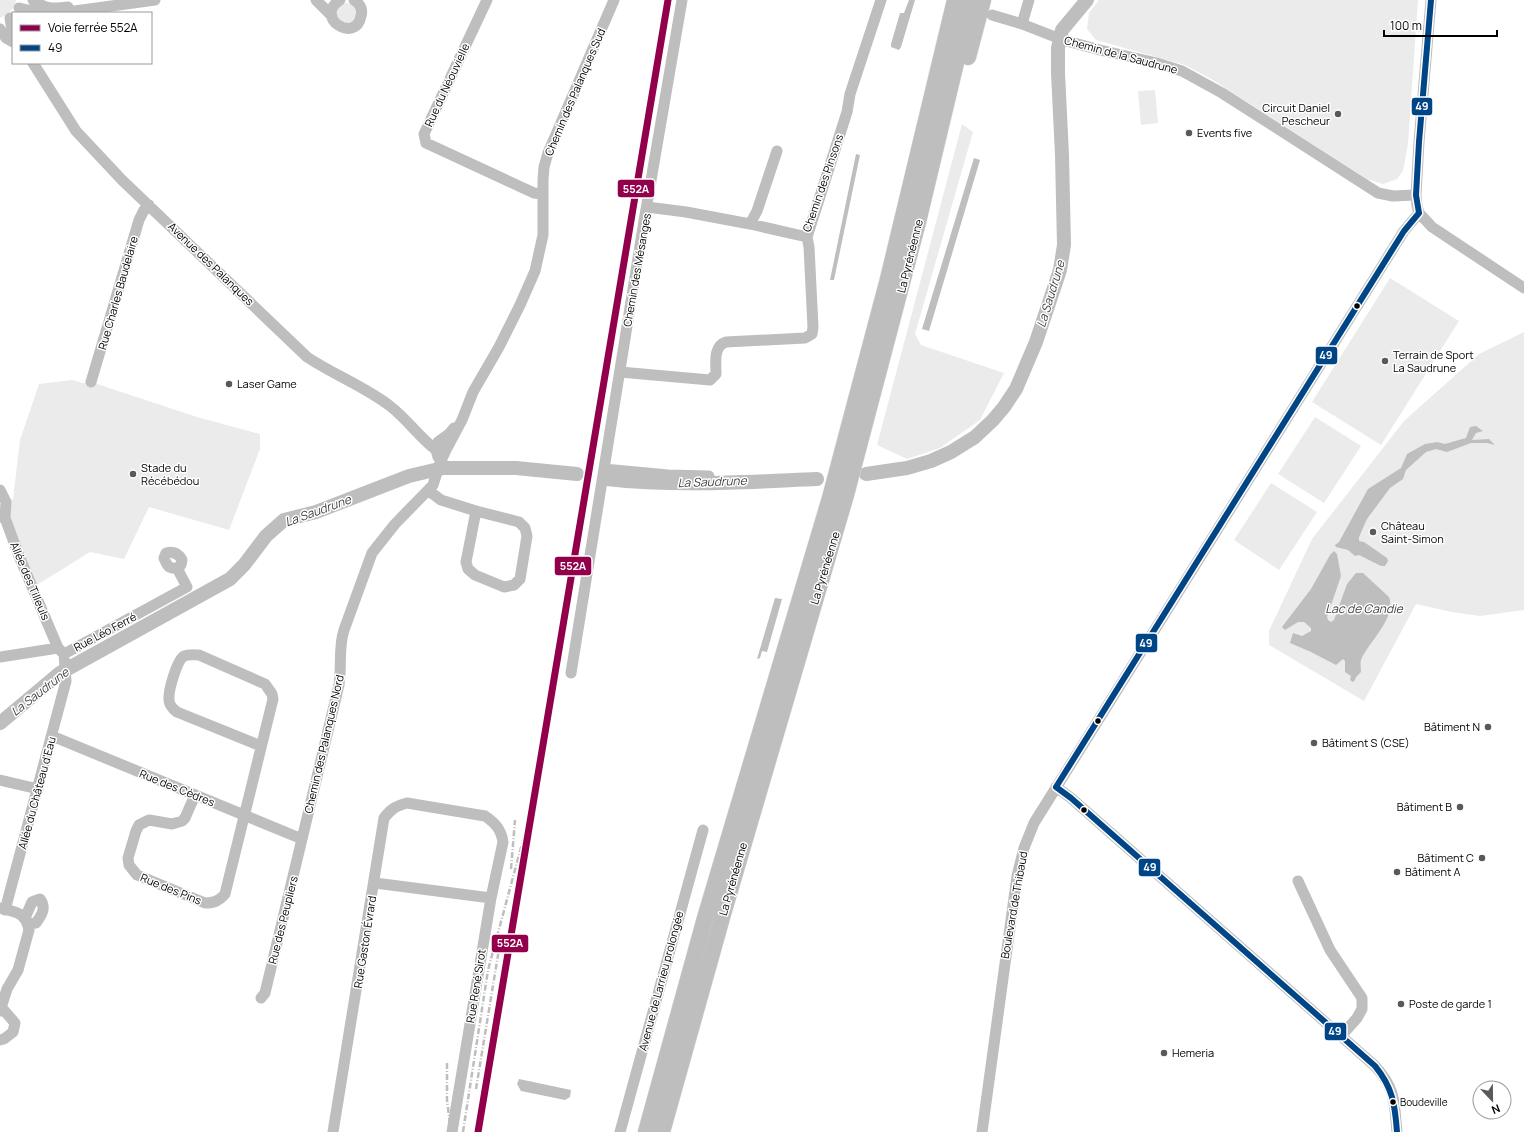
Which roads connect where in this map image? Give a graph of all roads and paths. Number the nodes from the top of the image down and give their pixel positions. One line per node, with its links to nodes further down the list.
1 (32, 0): 16 (street)
2 (155, 0): 16 (street)
3 (318, 0): 4 (street); 19 (street)
4 (339, 0): 19 (street)
5 (487, 0): 26 (street, Rue du Néouvielle)
6 (614, 0): 26 (street, Chemin des Palanques Sud)
7 (682, 0): 29 (street, Chemin des Mésanges)
8 (881, 0): 33 (street, Chemin des Pinsons)
9 (945, 0): 32 (highway)
10 (955, 0): 32 (highway, La Pyrénéenne)
11 (971, 0): 24 (highway, La Pyrénéenne)
12 (983, 0): 24 (highway)
13 (1029, 0): 20 (street)
14 (1431, 0): 27 (street)
15 (358, 2): 19 (street)
16 (102, 7): 17 (street)
17 (67, 12)
18 (992, 15): 20 (street, Chemin de la Saudrune)
19 (332, 16)
20 (1022, 24): 27 (street, Chemin de la Saudrune)
21 (0, 29): 22 (street)
22 (12, 41)
23 (34, 64): 28 (street, Avenue des Palanques)
24 (942, 125): 71 (highway, La Pyrénéenne)
25 (777, 151): 31 (street)
26 (542, 194): 37 (street, Chemin des Palanques Sud)
27 (1416, 195): 30 (street)
28 (149, 205): 36 (street, Rue Charles Baudelaire); 37 (street, Avenue des Palanques)
29 (647, 207): 31 (street, Chemin des Pinsons); 35 (street, Chemin des Mésanges)
30 (1420, 213): 34 (street); 52 (street, Boulevard de Thibaud)
31 (750, 224): 33 (street, Chemin des Pinsons)
32 (898, 234): 70 (highway, La Pyrénéenne)
33 (806, 237): 35 (street)
34 (1524, 288)
35 (620, 372): 38 (street, Chemin des Mésanges)
36 (91, 382)
37 (440, 448): 41 (street, Chemin des Palanques Nord)
38 (604, 469): 39 (street); 47 (street, Chemin des Mésanges)
39 (709, 476)
40 (0, 490): 43 (street, Allée des Tilleuls)
41 (429, 491): 42 (street); 58 (street, Chemin des Palanques Nord)
42 (476, 511): 42 (street)
43 (2, 518): 45 (street, Allée des Tilleuls)
44 (177, 568): 45 (street, Rue Léo Ferré)
45 (62, 655): 46 (street, Rue Léo Ferré); 48 (street, Allée des Tilleuls)
46 (0, 657)
47 (571, 673)
48 (66, 676): 49 (street, Allée du Château d'Eau)
49 (52, 736): 53 (street, Allée du Château d'Eau); 54 (street, Rue des Cèdres)
50 (261, 746): 50 (street, Rue des Pins); 56 (street, Rue des Pins)
51 (0, 780): 53 (street)
52 (1056, 787): 65 (street); 72 (street, Boulevard de Thibaud)
53 (38, 789): 62 (street, Allée du Château d'Eau)
54 (195, 795): 56 (street, Rue des Cèdres); 56 (street, Rue des Pins)
55 (446, 810): 60 (street, Rue Gaston Évrard); 61 (street, Rue René Sirot)
56 (245, 815): 58 (street, Rue des Cèdres)
57 (703, 830): 69 (street, Avenue de Larrieu prolongée)
58 (302, 839): 63 (street, Rue des Peupliers)
59 (1298, 881): 65 (street)
60 (374, 883): 61 (street); 67 (street, Rue Gaston Évrard)
61 (491, 898): 68 (street, Rue René Sirot)
62 (2, 909): 64 (street)
63 (260, 998)
64 (1, 1010): 66 (street)
65 (1341, 1036): 73 (street)
66 (0, 1040)
67 (333, 1132)
68 (452, 1132)
69 (620, 1132)
70 (646, 1132)
71 (662, 1132)
72 (982, 1132)
73 (1397, 1132)

